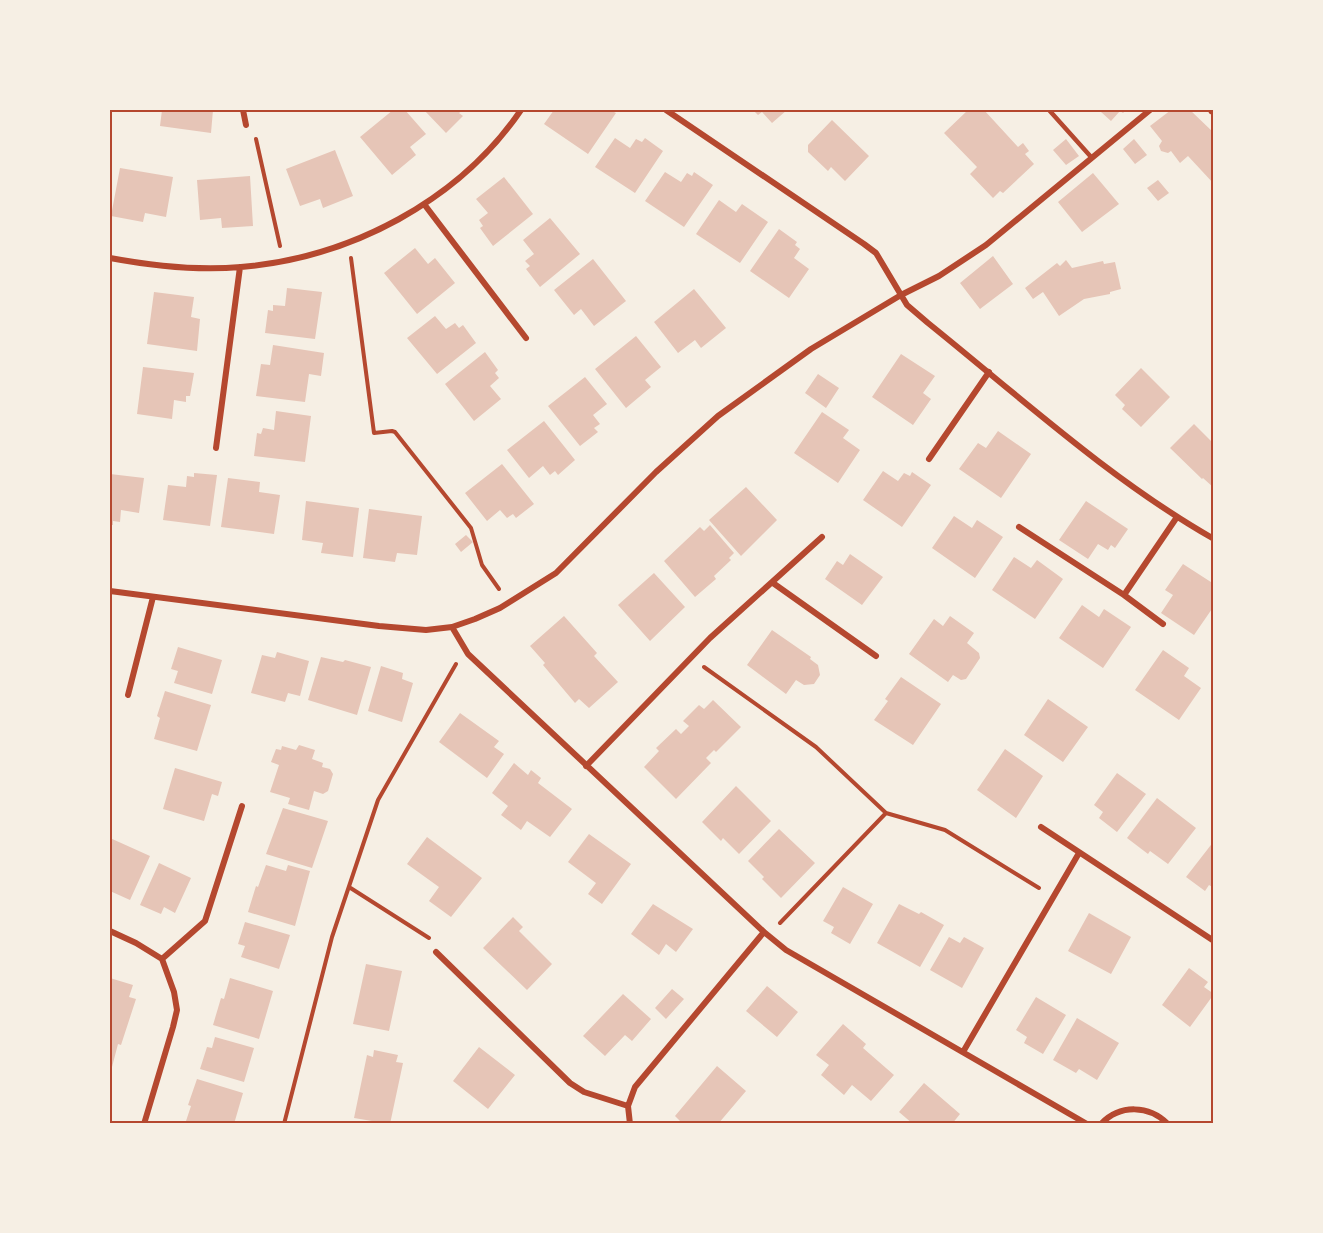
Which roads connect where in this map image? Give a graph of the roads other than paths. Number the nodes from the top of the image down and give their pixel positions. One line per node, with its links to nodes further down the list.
1 (243, 110): 6 (street)
2 (521, 110): 8 (street)
3 (666, 110): 11 (street)
4 (1049, 110): 7 (lane)
5 (1150, 110): 7 (street)
6 (246, 124)
7 (1092, 158): 11 (street)
8 (424, 204): 10 (street); 12 (street)
9 (110, 258): 10 (street)
10 (240, 267): 14 (street)
11 (901, 295): 13 (street); 25 (street)
12 (526, 338)
13 (988, 372): 15 (street); 16 (street)
14 (216, 448)
15 (929, 459)
16 (1177, 517): 19 (street); 22 (street)
17 (1019, 527): 22 (street)
18 (822, 537): 20 (street)
19 (1214, 539)
20 (773, 583): 26 (street); 28 (street)
21 (110, 591): 23 (street)
22 (1124, 595): 24 (street)
23 (153, 597): 25 (street); 27 (street)
24 (1163, 624)
25 (452, 627): 28 (street)
26 (876, 656)
27 (128, 695)
28 (586, 766): 33 (street)
29 (242, 806): 36 (street)
30 (1041, 827): 31 (street)
31 (1078, 853): 34 (street); 37 (street)
32 (110, 931): 36 (street)
33 (764, 932): 37 (street); 38 (street)
34 (1214, 941)
35 (436, 952): 38 (street)
36 (162, 960): 39 (street)
37 (963, 1052): 41 (street)
38 (628, 1106): 40 (street)
39 (144, 1124)
40 (630, 1124)
41 (1087, 1124)
42 (1101, 1124): 43 (street)
43 (1168, 1124)

